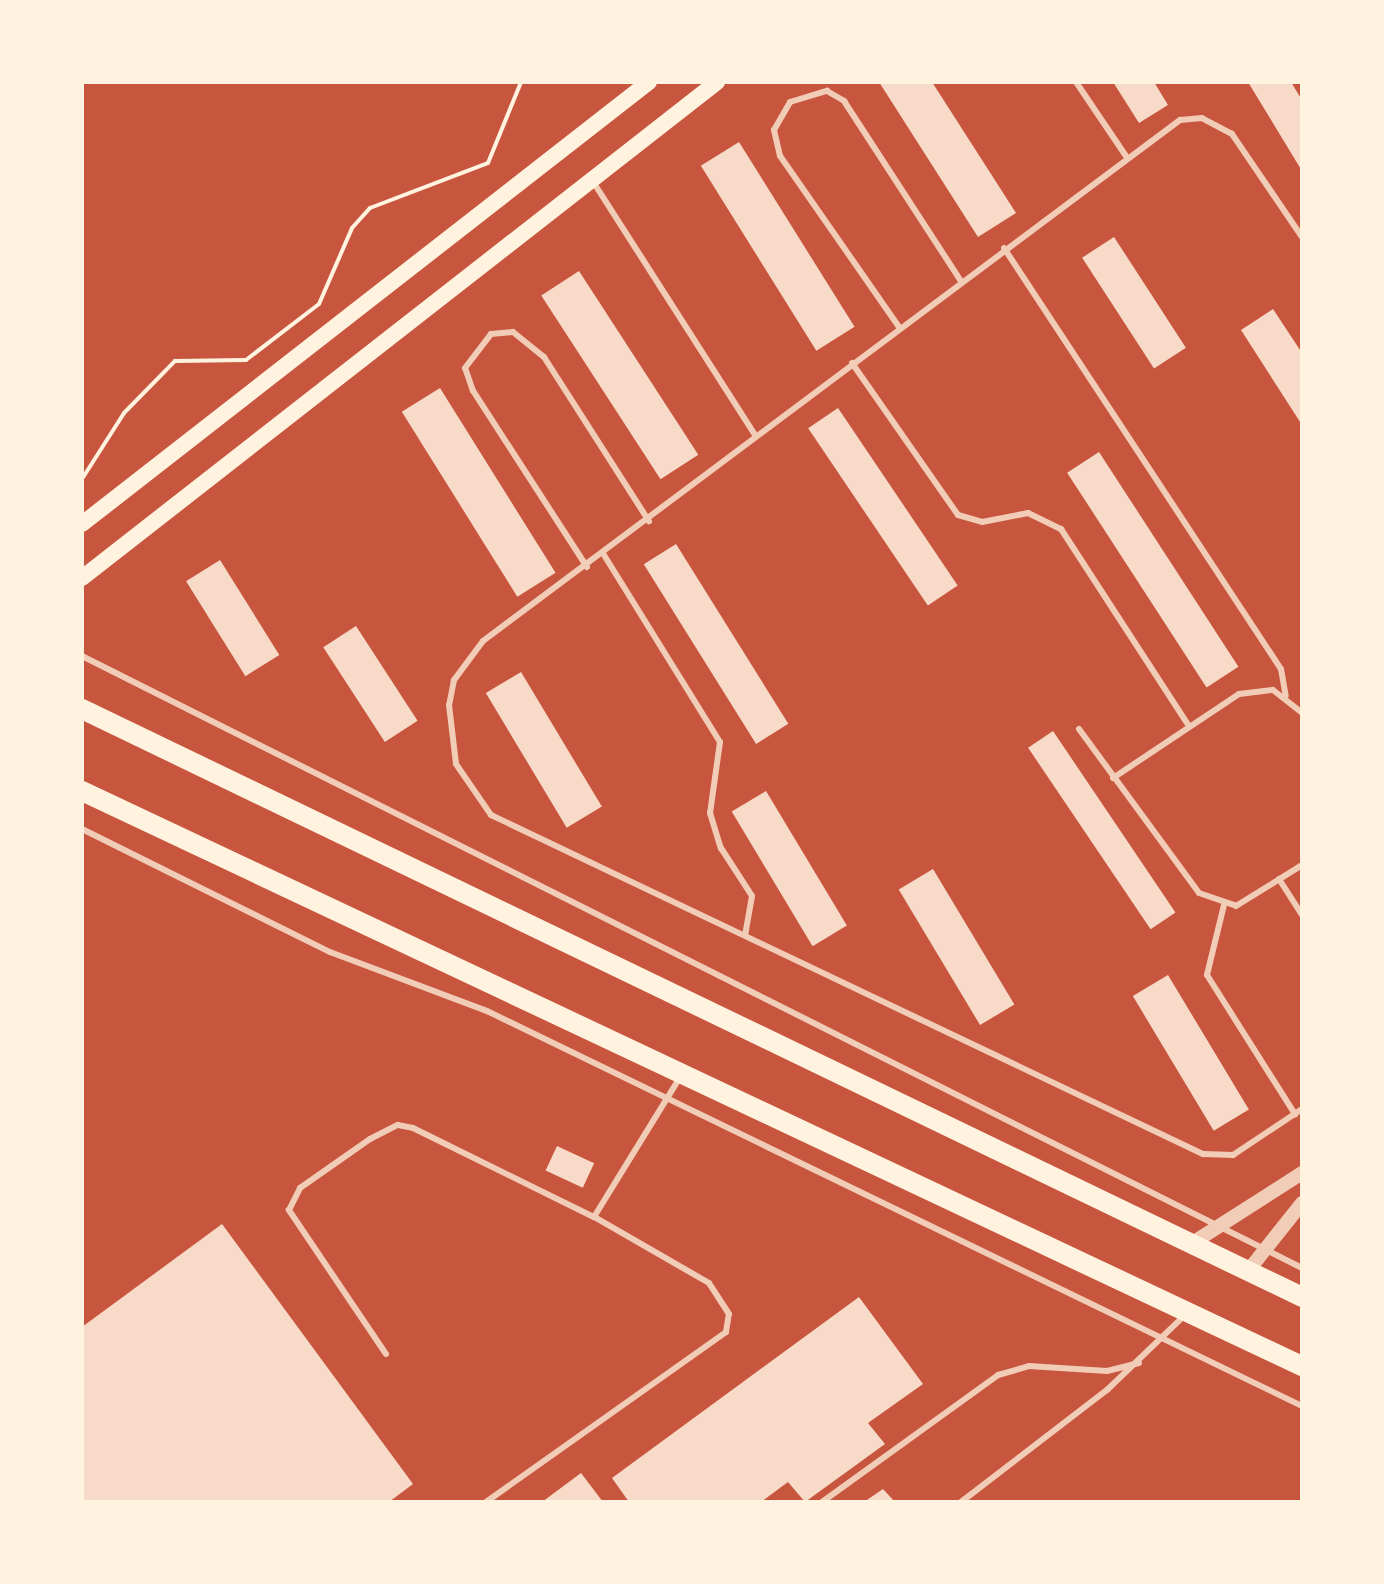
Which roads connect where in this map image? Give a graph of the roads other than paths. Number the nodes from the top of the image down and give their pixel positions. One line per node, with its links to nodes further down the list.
1 (649, 82): 13 (main road)
2 (717, 82): 5 (main road)
3 (1076, 82): 4 (lane)
4 (1126, 156): 6 (lane); 7 (lane)
5 (592, 180): 11 (lane); 16 (main road)
6 (1302, 237)
7 (1004, 248): 8 (lane); 18 (lane)
8 (961, 281): 9 (lane); 9 (lane)
9 (899, 327): 10 (lane)
10 (852, 363): 11 (lane); 21 (lane)
11 (756, 436): 12 (lane)
12 (649, 521): 14 (lane); 15 (lane)
13 (82, 524)
14 (604, 555): 15 (lane); 30 (lane)
15 (587, 567): 30 (lane)
16 (82, 578)
17 (82, 656): 37 (lane)
18 (1286, 696): 20 (lane); 21 (lane)
19 (82, 709): 38 (main road)
20 (1302, 713)
21 (1189, 726): 23 (lane)
22 (1079, 729): 23 (lane)
23 (1113, 778): 28 (lane)
24 (82, 791): 31 (main road)
25 (82, 829): 32 (lane)
26 (1302, 865): 27 (lane)
27 (1279, 879): 28 (lane); 29 (lane)
28 (1224, 905): 33 (lane)
29 (1302, 915)
30 (745, 935): 33 (lane)
31 (682, 1074): 32 (lane); 43 (main road)
32 (668, 1097): 36 (lane); 44 (lane)
33 (1299, 1112)
34 (1302, 1173): 37 (street)
35 (1302, 1203): 39 (street)
36 (594, 1217): 45 (lane); 49 (lane)
37 (1221, 1227): 38 (street); 39 (lane)
38 (1191, 1244): 41 (main road)
39 (1262, 1248): 40 (lane); 41 (street)
40 (1302, 1268)
41 (1248, 1271): 42 (main road)
42 (1302, 1297)
43 (1187, 1312): 44 (lane); 47 (main road)
44 (1164, 1338): 46 (lane); 48 (lane)
45 (386, 1354)
46 (1139, 1363): 50 (lane); 51 (lane)
47 (1302, 1366)
48 (1302, 1406)
49 (486, 1502)
50 (822, 1502)
51 (961, 1502)

